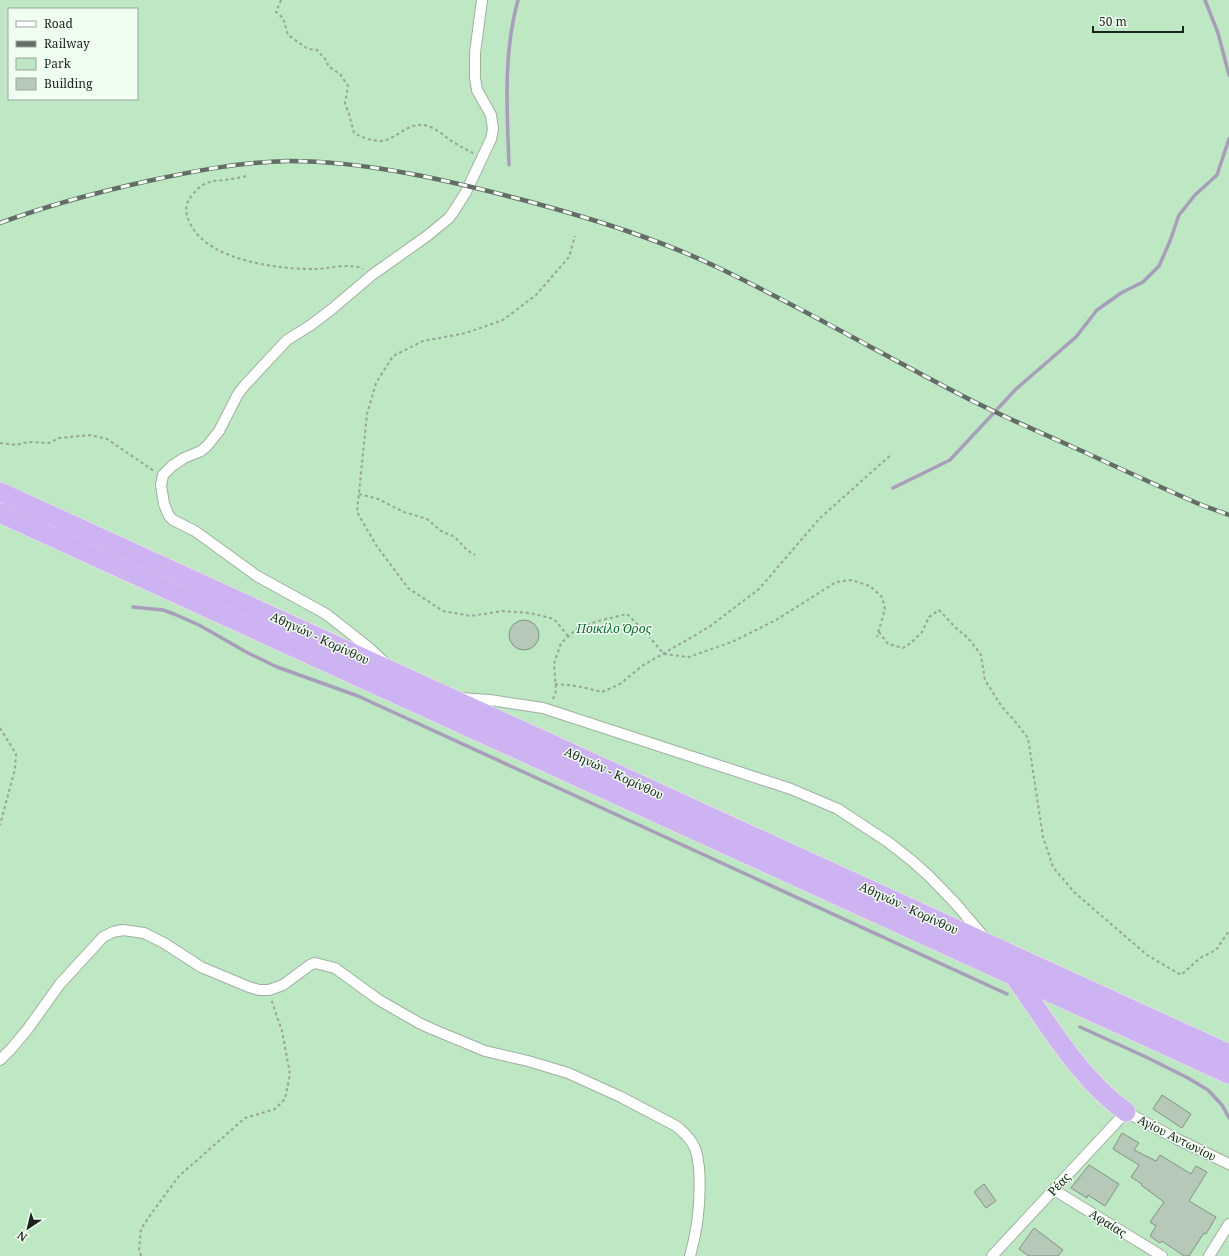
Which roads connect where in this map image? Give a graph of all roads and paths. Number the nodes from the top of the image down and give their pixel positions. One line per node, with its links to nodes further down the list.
1 (281, 0): 3 (path)
2 (482, 0): 3 (street)
3 (482, 158): 6 (street)
4 (246, 176): 6 (path)
5 (575, 236): 11 (path)
6 (372, 275): 9 (street)
7 (0, 443): 9 (path)
8 (892, 454): 17 (path)
9 (163, 475): 18 (street)
10 (0, 492): 18 (highway, Αθηνών - Κορίνθου)
11 (359, 494): 13 (path); 15 (path)
12 (0, 513): 26 (highway, Αθηνών - Κορίνθου)
13 (475, 555)
14 (879, 632): 16 (path); 17 (path); 24 (path)
15 (568, 636): 17 (path); 19 (path)
16 (877, 637)
17 (664, 654): 19 (path)
18 (395, 673): 20 (highway, Αθηνών - Κορίνθου)
19 (555, 684): 21 (path)
20 (450, 698): 21 (street); 25 (highway, Αθηνών - Κορίνθου)
21 (548, 710): 25 (street)
22 (0, 728): 23 (path)
23 (0, 825)
24 (1229, 931)
25 (990, 945): 28 (highway, Αθηνών - Κορίνθου)
26 (1015, 977): 30 (highway, Αθηνών - Κορίνθου); 31 (highway)
27 (269, 990): 29 (street); 36 (path); 37 (street)
28 (1229, 1054)
29 (0, 1060)
30 (1229, 1074)
31 (1126, 1112): 32 (street, Αγίου Αντωνίου); 33 (street, Ρέας)
32 (1229, 1164)
33 (1054, 1190): 35 (street, Ρέας); 38 (street, Αφαίας)
34 (1229, 1224): 39 (street)
35 (998, 1254)
36 (141, 1256)
37 (690, 1256)
38 (1162, 1256)
39 (1209, 1256)

